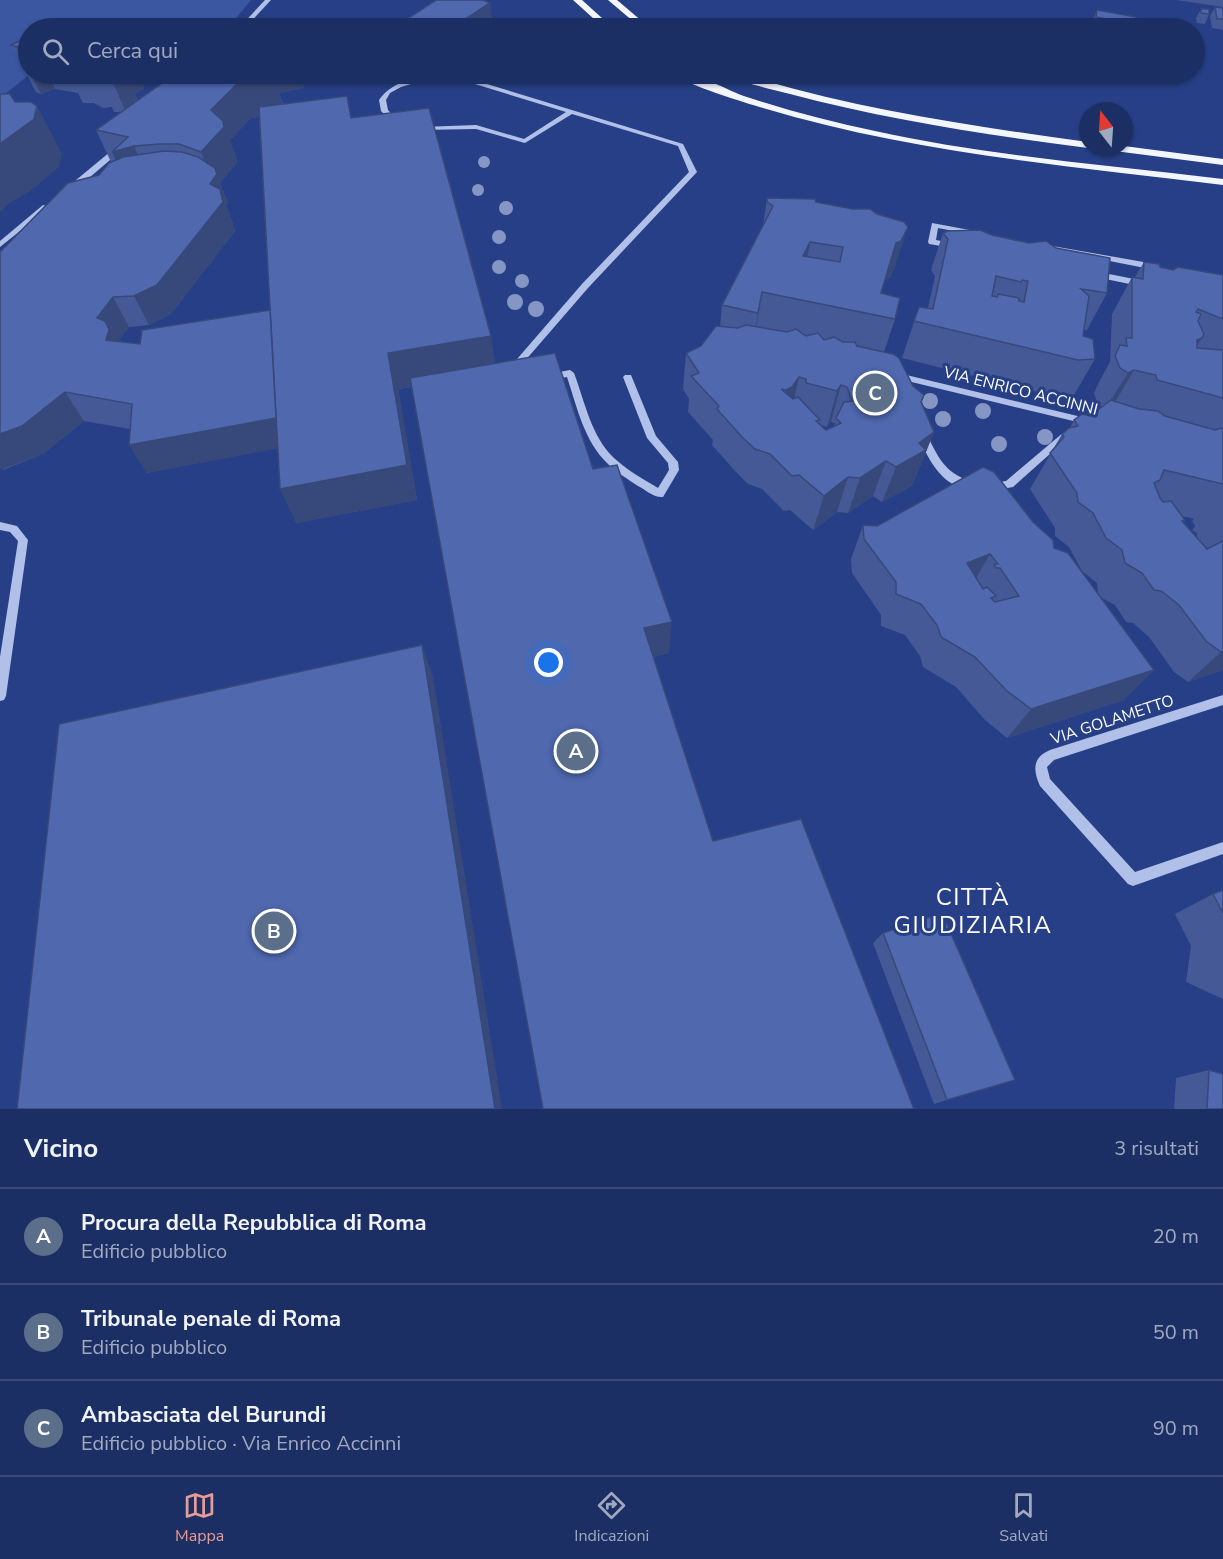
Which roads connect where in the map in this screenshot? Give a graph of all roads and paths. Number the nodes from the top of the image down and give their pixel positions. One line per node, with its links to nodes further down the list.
1 (268, 0): 4 (street)
2 (578, 0): 5 (main road)
3 (612, 0): 6 (main road)
4 (251, 18)
5 (596, 18)
6 (634, 18)
7 (400, 84): 12 (street)
8 (488, 84): 11 (street)
9 (706, 84): 18 (main road)
10 (765, 84): 15 (main road)
11 (571, 112): 13 (street); 28 (street)
12 (404, 126)
13 (413, 129)
14 (129, 141): 19 (street)
15 (1079, 144)
16 (1133, 150): 17 (main road)
17 (1223, 162)
18 (1223, 182)
19 (68, 190)
20 (50, 204): 22 (street)
21 (981, 234): 24 (street)
22 (0, 245)
23 (1038, 245): 25 (street)
24 (966, 249)
25 (1165, 269)
26 (1083, 272): 27 (street)
27 (1153, 286)
28 (515, 376)
29 (628, 377): 30 (street)
30 (538, 379)
31 (900, 386): 32 (street, VIA ENRICO ACCINNI)
32 (1081, 420): 33 (street); 34 (street, VIA ENRICO ACCINNI)
33 (918, 424)
34 (1103, 426)
35 (0, 526): 36 (street)
36 (0, 696)
37 (1223, 700): 38 (street, VIA GOLAMETTO)
38 (1223, 848)

